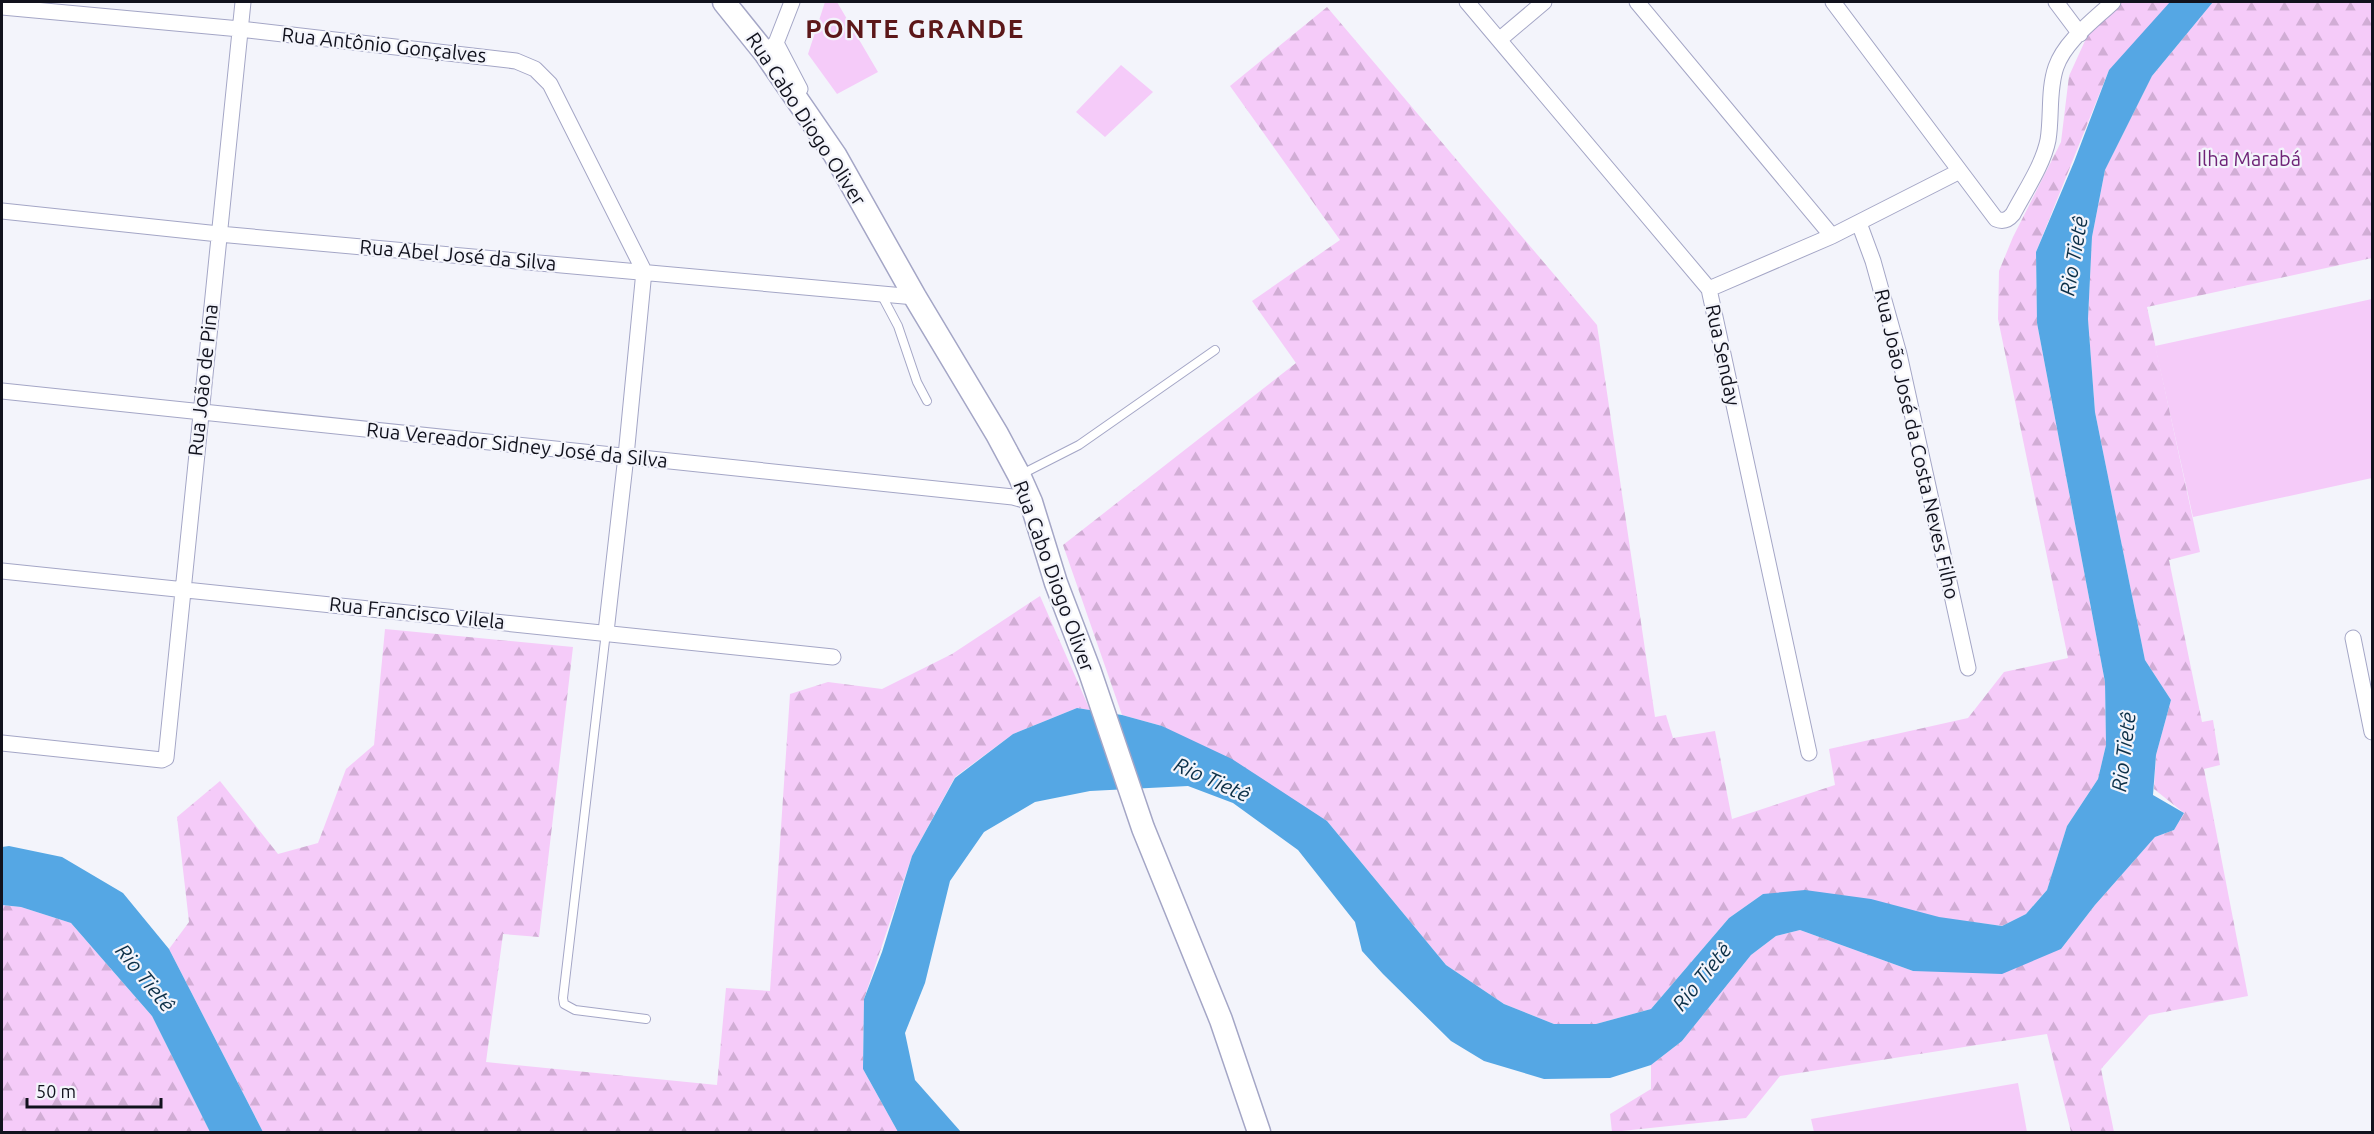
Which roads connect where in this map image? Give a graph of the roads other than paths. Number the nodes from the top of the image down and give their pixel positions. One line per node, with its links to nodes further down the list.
1 (243, 2): 11 (street, Rua João de Pina)
2 (724, 2): 14 (main road, Rua Cabo Diogo Oliver)
3 (792, 2): 14 (street)
4 (1467, 2): 13 (street, Rua Senday)
5 (1544, 2): 13 (street)
6 (1637, 2): 19 (street)
7 (1833, 2): 15 (street)
8 (2056, 2): 12 (street)
9 (2113, 2): 12 (street)
10 (2, 7): 11 (street, Rua Antônio Gonçalves)
11 (240, 29): 18 (street, Rua João de Pina); 20 (street, Rua Antônio Gonçalves)
12 (2080, 34): 15 (street)
13 (1499, 40): 21 (street, Rua Senday)
14 (771, 48): 23 (main road, Rua Cabo Diogo Oliver)
15 (1958, 172): 17 (street)
16 (2, 211): 18 (street, Rua Abel José da Silva)
17 (1859, 223): 19 (street); 36 (street, Rua João José da Costa Neves Filho)
18 (219, 234): 20 (street, Rua Abel José da Silva); 27 (street, Rua João de Pina)
19 (1832, 236): 21 (street)
20 (644, 272): 22 (street, Rua Abel José da Silva); 28 (street)
21 (1709, 289): 39 (street, Rua Senday)
22 (880, 293): 23 (street, Rua Abel José da Silva); 26 (lane)
23 (915, 297): 29 (main road, Rua Cabo Diogo Oliver)
24 (1215, 350): 29 (lane)
25 (2, 391): 27 (street, Rua Vereador Sidney José da Silva)
26 (927, 401)
27 (200, 411): 28 (street, Rua Vereador Sidney José da Silva); 32 (street, Rua João de Pina)
28 (626, 456): 30 (street, Rua Vereador Sidney José da Silva); 33 (street)
29 (1019, 475): 30 (main road, Rua Cabo Diogo Oliver)
30 (1031, 502): 41 (main road, Rua Cabo Diogo Oliver)
31 (2, 571): 32 (street, Rua Francisco Vilela)
32 (183, 589): 33 (street, Rua Francisco Vilela); 38 (street, Rua João de Pina)
33 (606, 632): 35 (street, Rua Francisco Vilela); 40 (lane)
34 (2353, 638): 37 (street)
35 (833, 657)
36 (1968, 668)
37 (2373, 732)
38 (2, 742)
39 (1809, 753)
40 (646, 1019)
41 (1259, 1132)

